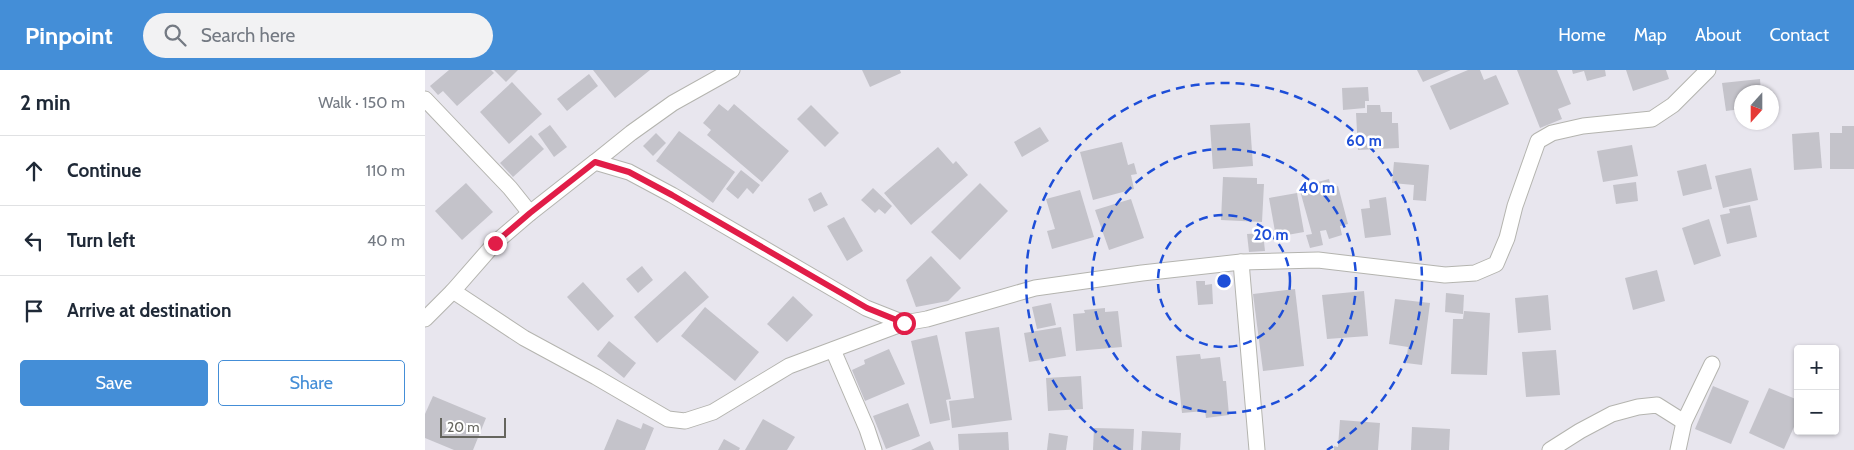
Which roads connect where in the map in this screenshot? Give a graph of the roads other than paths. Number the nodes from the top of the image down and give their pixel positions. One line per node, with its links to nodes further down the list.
1 (732, 70): 4 (street)
2 (1708, 70): 6 (street)
3 (425, 99): 5 (street)
4 (595, 162): 5 (street); 9 (street)
5 (530, 213): 7 (street)
6 (1241, 262): 9 (street); 14 (street)
7 (453, 291): 8 (street); 10 (street)
8 (425, 319)
9 (904, 323): 10 (street)
10 (833, 350): 13 (street)
11 (1712, 364): 12 (street)
12 (1683, 422): 15 (street); 16 (street)
13 (874, 450)
14 (1257, 450)
15 (1550, 450)
16 (1678, 450)

